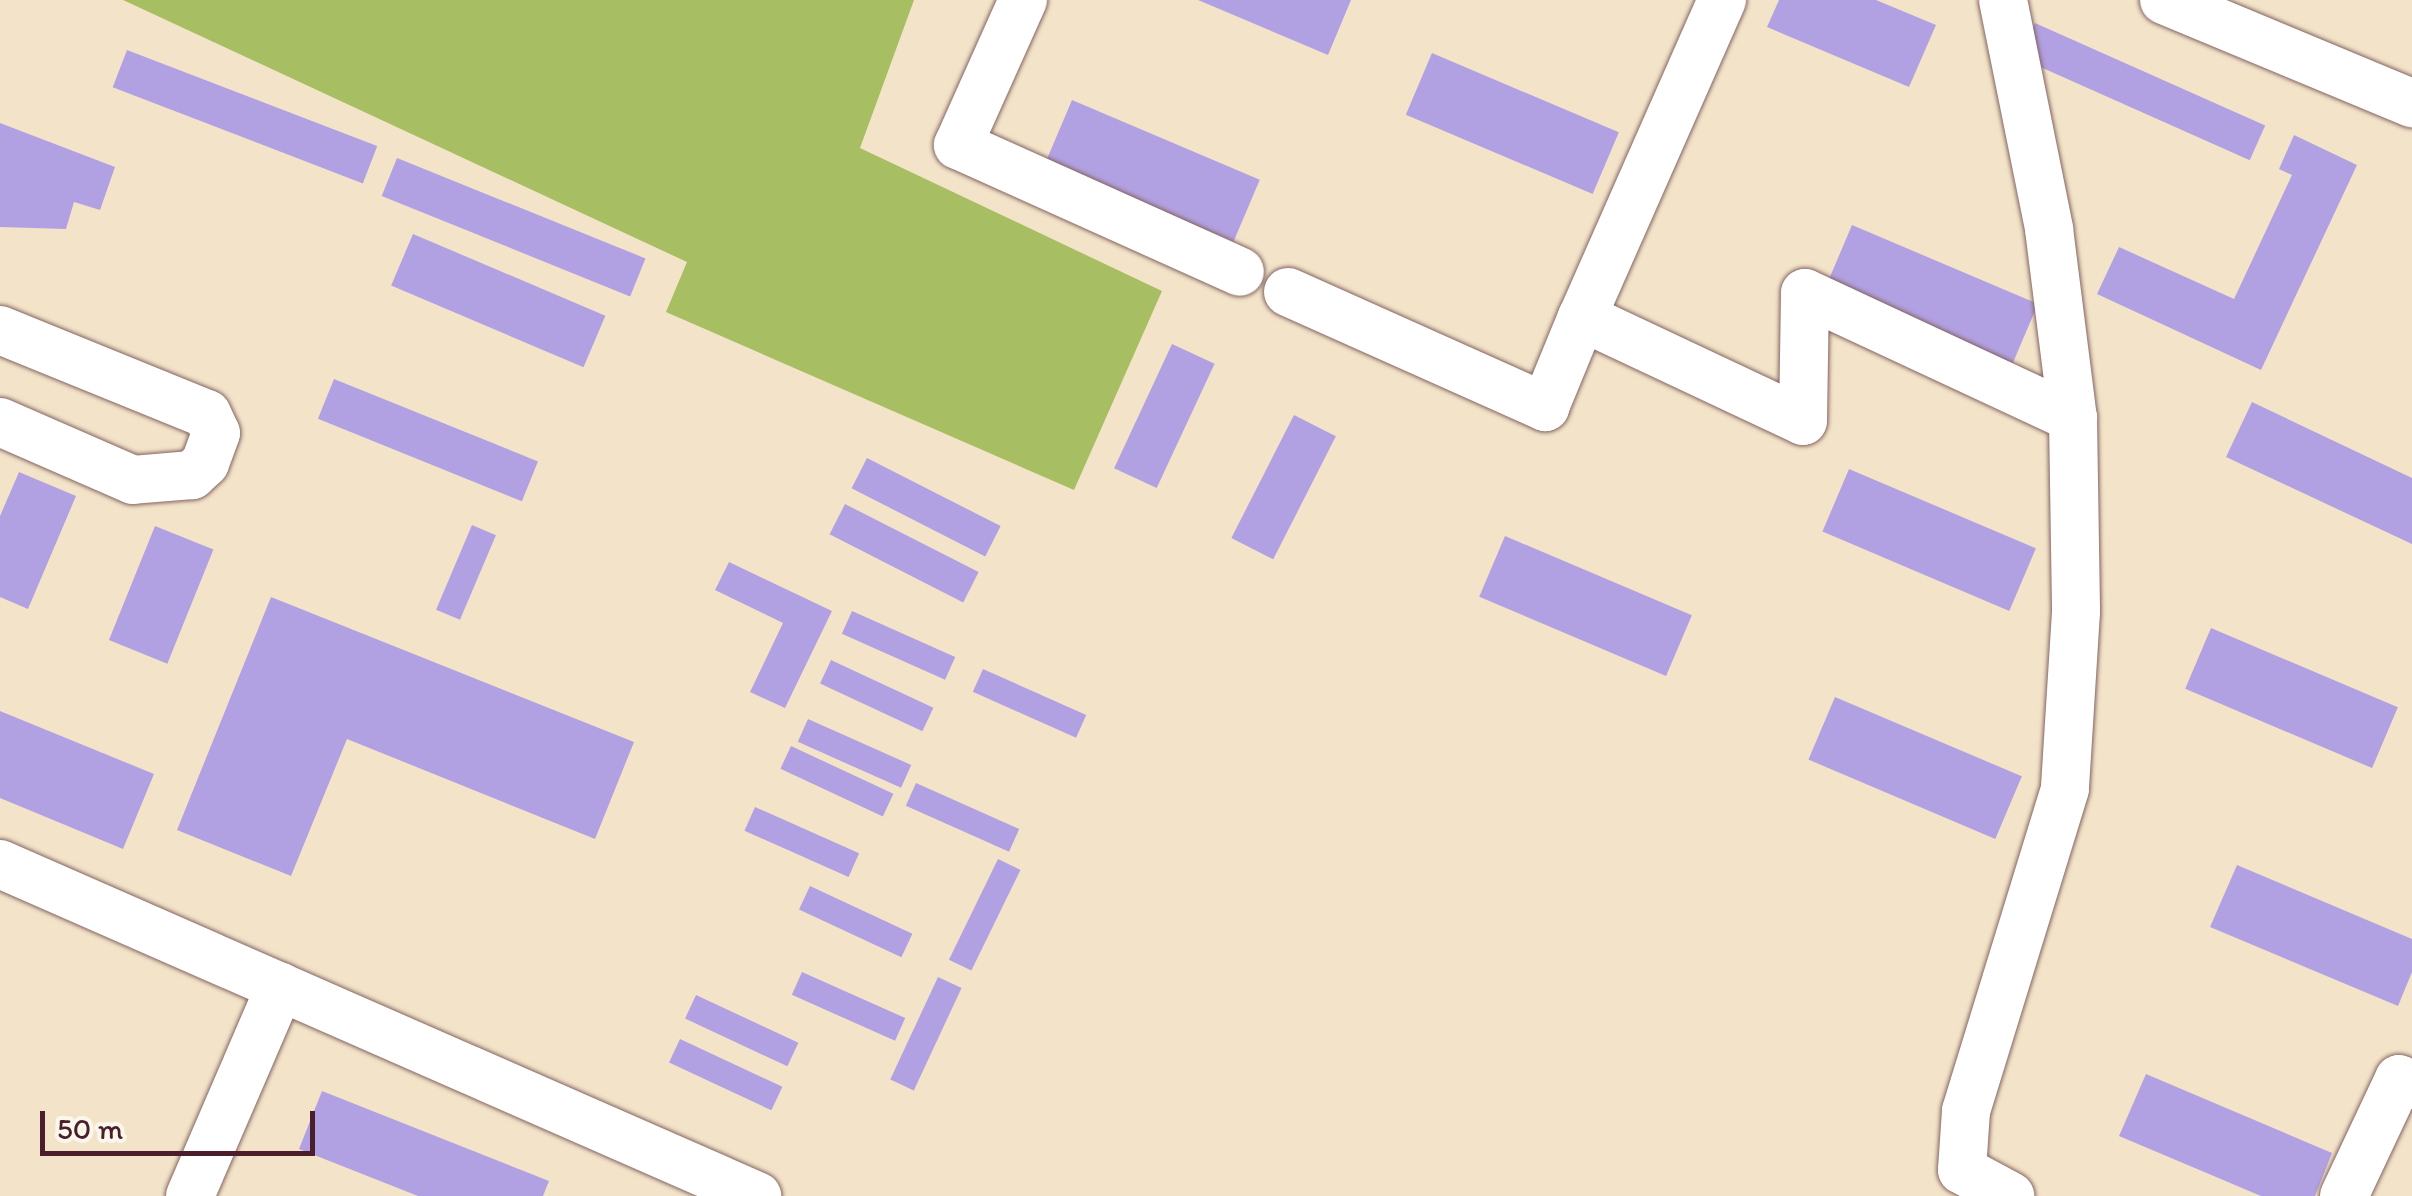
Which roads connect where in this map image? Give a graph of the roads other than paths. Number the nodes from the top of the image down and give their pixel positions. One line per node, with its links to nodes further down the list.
1 (1023, 0): 6 (street)
2 (1722, 0): 8 (street)
3 (2003, 0): 10 (street)
4 (2164, 0): 5 (street)
5 (2412, 103)
6 (1240, 272)
7 (1288, 292): 8 (street)
8 (1582, 317): 10 (street)
9 (0, 330): 11 (street)
10 (2073, 418): 17 (street)
11 (0, 422)
12 (0, 864): 13 (street)
13 (280, 987): 15 (street); 16 (street)
14 (2412, 1084): 18 (street)
15 (190, 1196)
16 (757, 1196)
17 (2010, 1196)
18 (2344, 1196)

